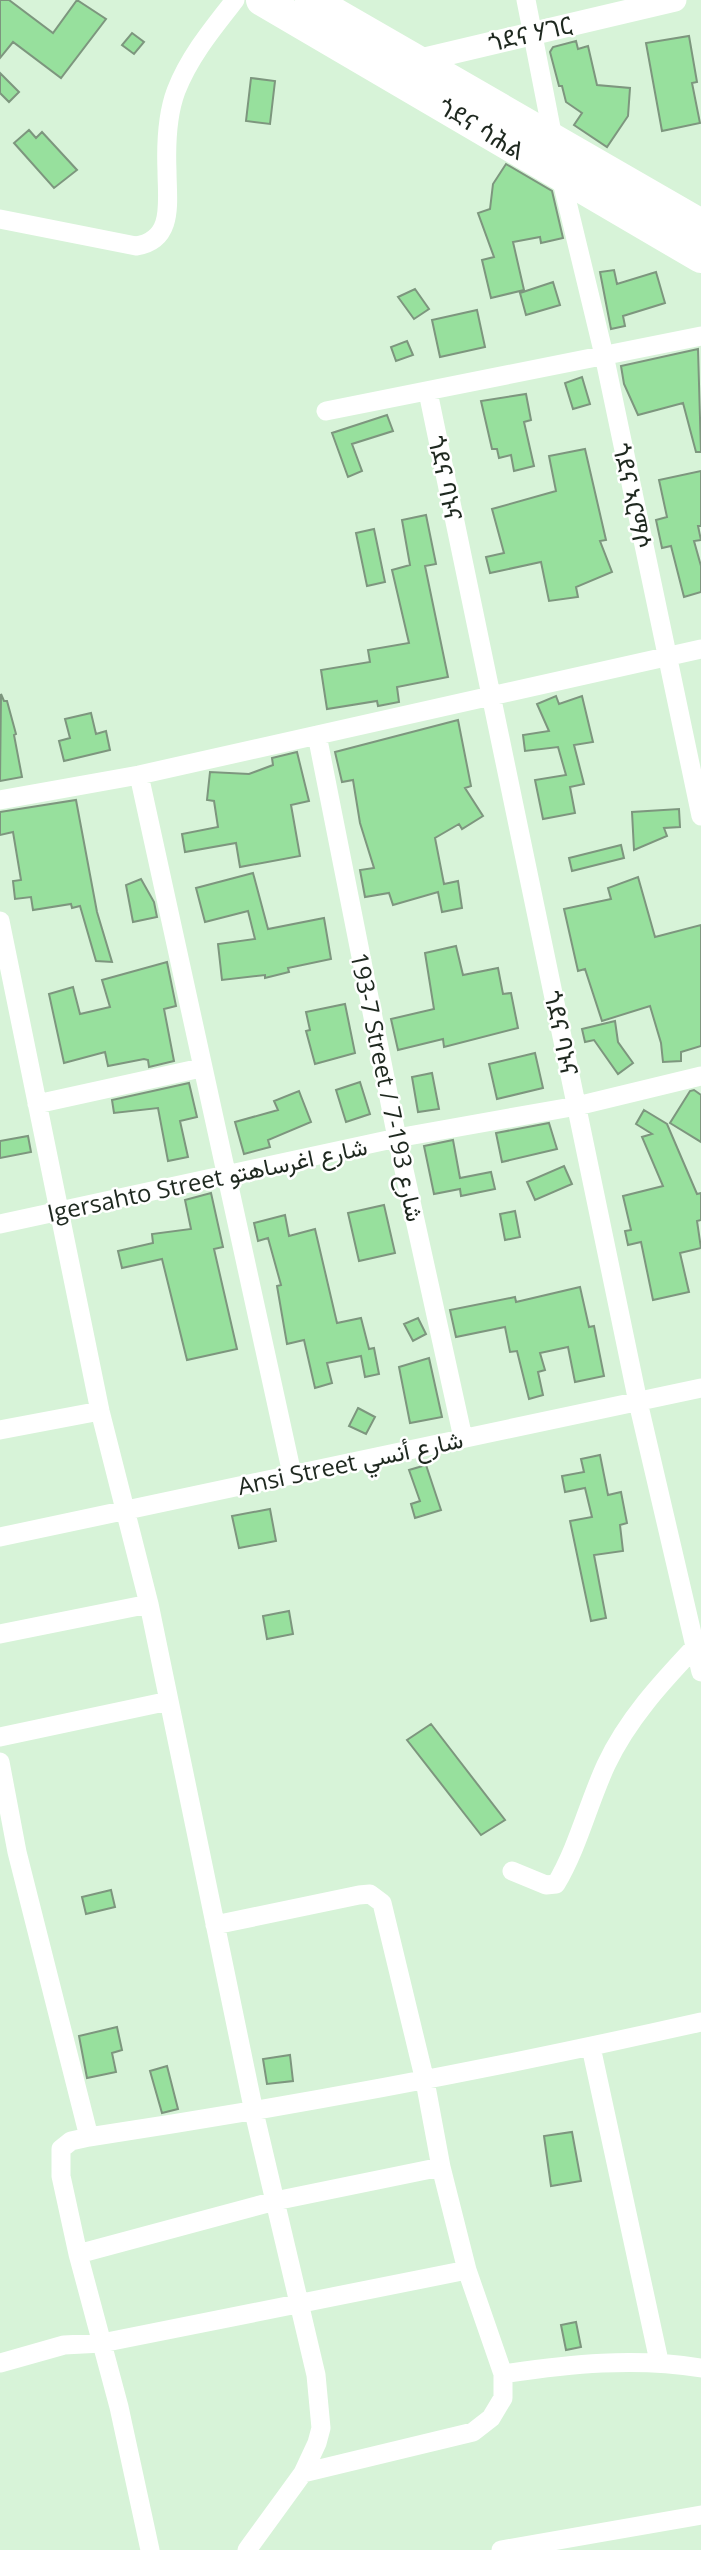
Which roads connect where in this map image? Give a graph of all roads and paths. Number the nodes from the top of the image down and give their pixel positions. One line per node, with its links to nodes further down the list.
1 (235, 0): 13 (street)
2 (262, 0): 8 (highway, ጎደና ሳሕል)
3 (311, 0): 6 (highway)
4 (526, 0): 7 (street, ጎደና ኣርማሶ)
5 (676, 0): 7 (street, ጎደና ሃገር)
6 (339, 9): 8 (street); 9 (highway)
7 (533, 32): 9 (street, ጎደና ሃገር); 11 (street, ጎደና ኣርማሶ)
8 (349, 49): 10 (highway, ጎደና ሳሕል)
9 (418, 60): 10 (street, ጎደና ሃገር); 11 (highway)
10 (384, 69): 12 (highway, ጎደና ሳሕል)
11 (553, 142): 12 (street, ጎደና ኣርማሶ); 14 (highway)
12 (561, 176): 15 (highway, ጎደና ሳሕል); 17 (street, ጎደና ኣርማሶ)
13 (0, 219)
14 (701, 225)
15 (701, 257)
16 (701, 336): 17 (street)
17 (604, 355): 18 (street); 21 (street, ጎደና ኣርማሶ)
18 (428, 392): 19 (street); 22 (street, ጎደና ባኑና)
19 (326, 411)
20 (701, 649): 21 (street)
21 (666, 657): 22 (street); 26 (street, ጎደና ኣርማሶ)
22 (493, 697): 23 (street); 31 (street, ጎደና ባኑና)
23 (317, 735): 24 (street); 32 (street, 193-7 Street / شارع 193-7)
24 (139, 775): 25 (street); 28 (street)
25 (0, 800)
26 (701, 817)
27 (0, 921): 30 (street)
28 (201, 1068): 30 (street); 33 (street)
29 (701, 1076): 31 (street, Igersahto Street شارع اغرساهتو)
30 (37, 1104): 34 (street)
31 (577, 1106): 32 (street, Igersahto Street شارع اغرساهتو); 37 (street, ጎደና ባኑና)
32 (397, 1138): 33 (street, Igersahto Street شارع اغرساهتو); 40 (street, 193-7 Street / شارع 193-7)
33 (229, 1174): 34 (street, Igersahto Street شارع اغرساهتو); 41 (street)
34 (58, 1211): 35 (street, Igersahto Street شارع اغرساهتو); 38 (street)
35 (0, 1224)
36 (701, 1388): 37 (street, Ansi Street شارع أنسي)
37 (638, 1402): 40 (street, Ansi Street شارع أنسي); 46 (street, ጎደና ባኑና)
38 (100, 1411): 39 (street); 42 (street)
39 (0, 1430)
40 (463, 1438): 41 (street, Ansi Street شارع أنسي)
41 (292, 1474): 42 (street, Ansi Street شارع أنسي)
42 (124, 1510): 43 (street, Ansi Street شارع أنسي); 44 (street)
43 (0, 1537)
44 (149, 1604): 45 (street); 48 (street)
45 (0, 1634)
46 (694, 1648): 47 (street, ጎደና ባኑና); 52 (street)
47 (701, 1672)
48 (169, 1700): 49 (street); 53 (street)
49 (0, 1737)
50 (0, 1762): 51 (street)
51 (8, 1854): 58 (street)
52 (512, 1871)
53 (215, 1925): 56 (street); 57 (street)
54 (701, 2022): 55 (street)
55 (591, 2047): 56 (street); 65 (street)
56 (425, 2081): 57 (street); 59 (street)
57 (254, 2112): 58 (street); 60 (street)
58 (89, 2137): 61 (street)
59 (441, 2167): 60 (street); 62 (street)
60 (275, 2202): 61 (street); 63 (street)
61 (78, 2254): 64 (street)
62 (467, 2270): 63 (street); 68 (street)
63 (299, 2304): 64 (street); 69 (street)
64 (102, 2343): 66 (street); 71 (street)
65 (659, 2361): 67 (street); 68 (street)
66 (0, 2363)
67 (701, 2368)
68 (503, 2374): 69 (street)
69 (303, 2473): 72 (street)
70 (701, 2515): 73 (street)
71 (150, 2550)
72 (247, 2550)
73 (501, 2550)

